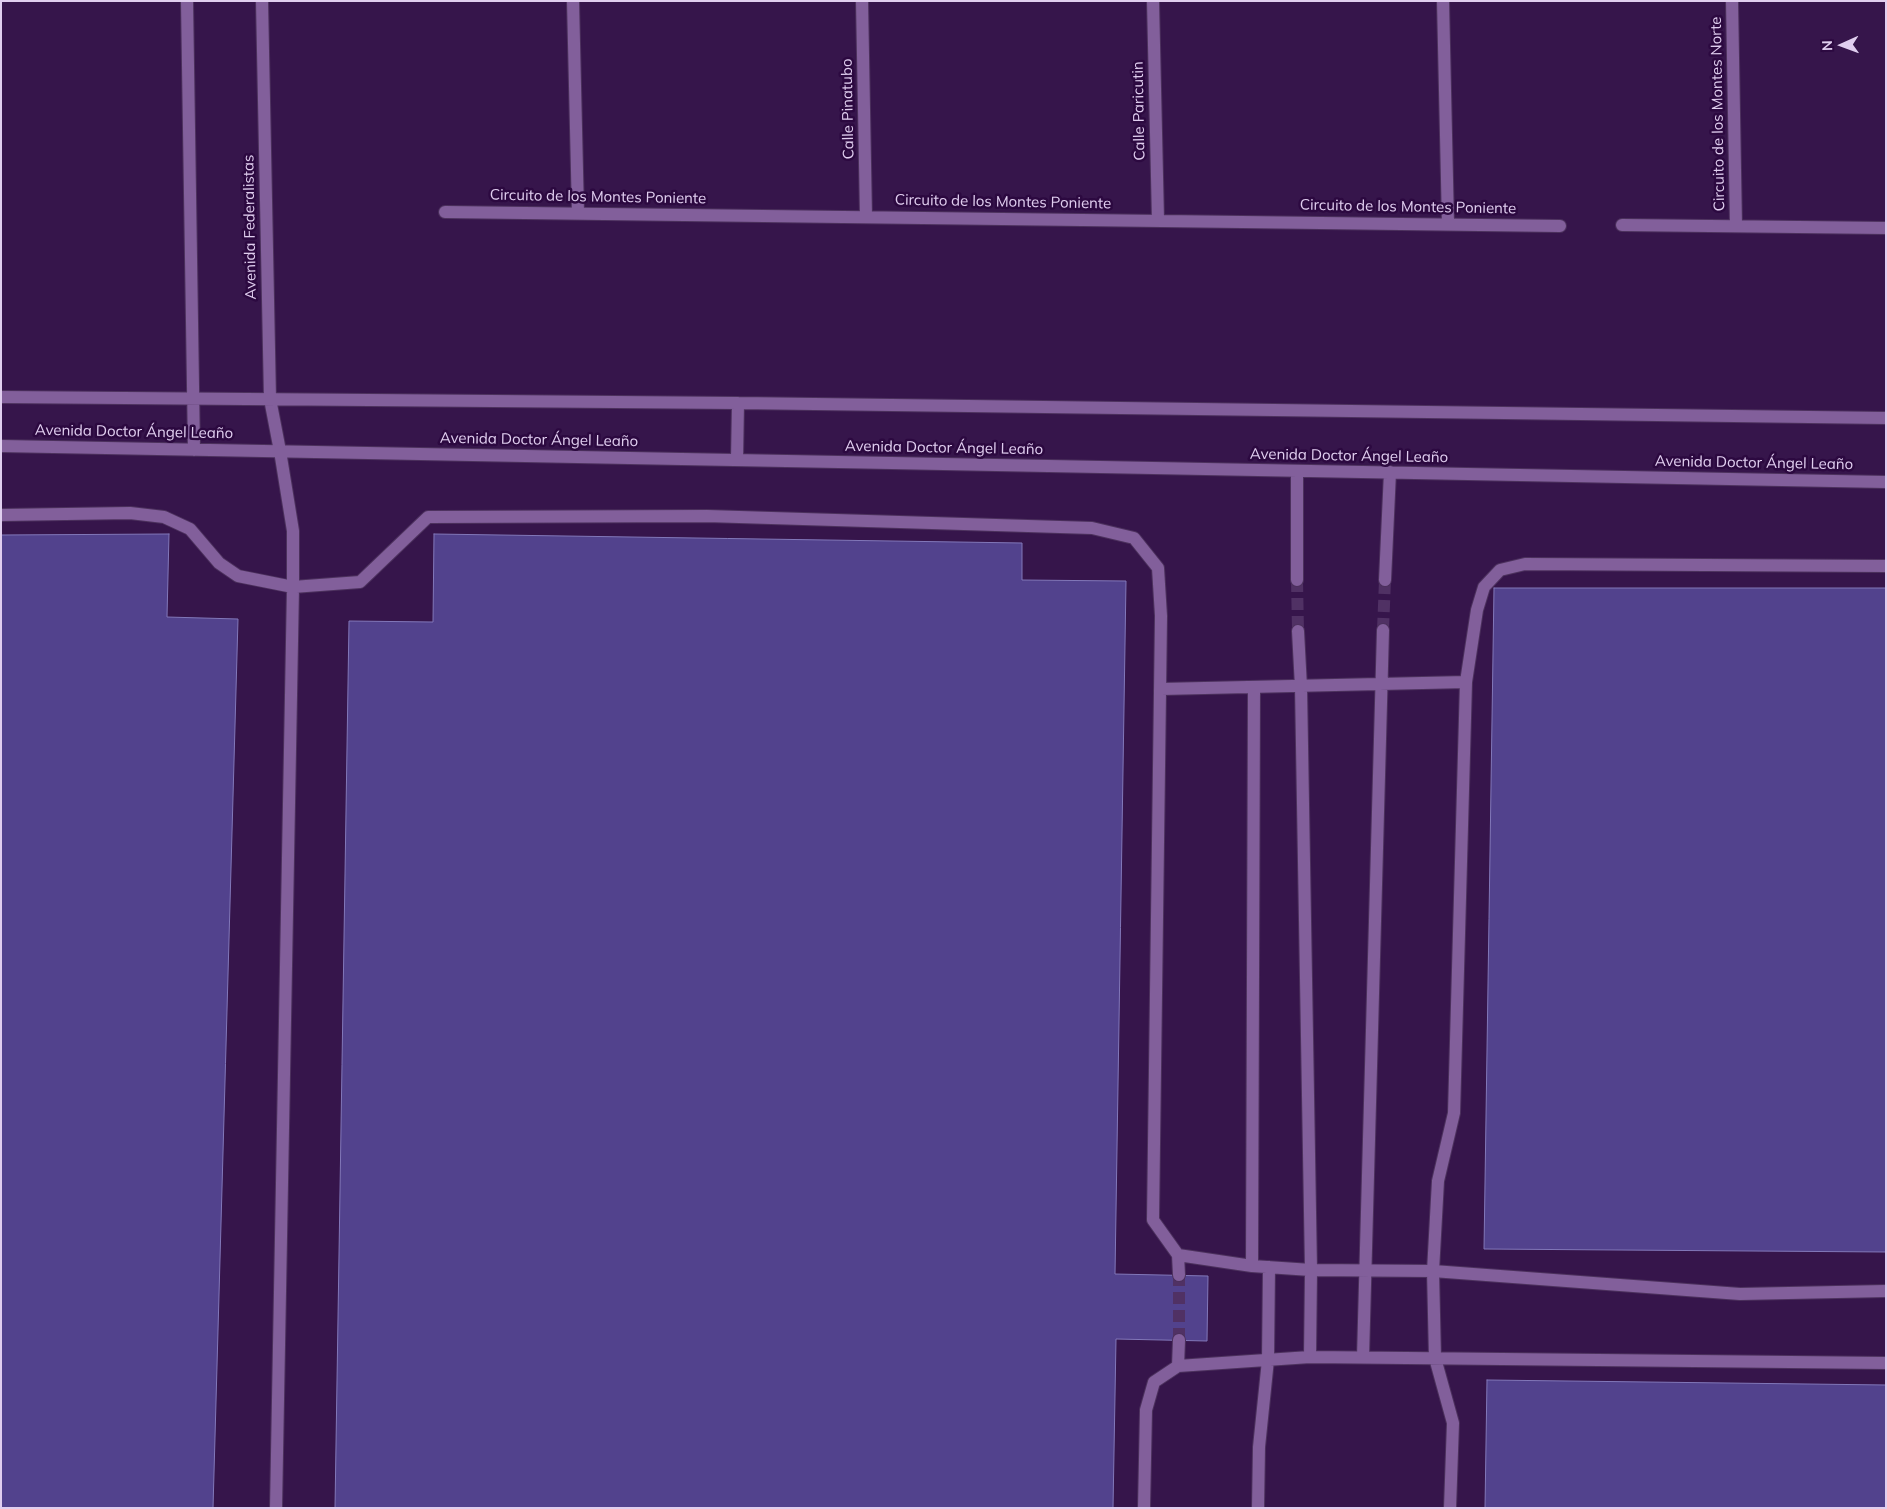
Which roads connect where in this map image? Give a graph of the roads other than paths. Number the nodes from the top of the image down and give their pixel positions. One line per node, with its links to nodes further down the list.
1 (187, 1): 18 (street)
2 (262, 1): 19 (street, Avenida Federalistas)
3 (573, 1): 9 (street)
4 (862, 1): 10 (street, Calle Pinatubo)
5 (1153, 1): 11 (street, Calle Paricutin)
6 (1444, 1): 12 (street)
7 (1732, 1): 15 (street, Circuito de los Montes Norte)
8 (445, 212): 9 (street, Circuito de los Montes Poniente)
9 (578, 213): 10 (street, Circuito de los Montes Poniente)
10 (866, 217): 11 (street, Circuito de los Montes Poniente)
11 (1158, 220): 12 (street, Circuito de los Montes Poniente)
12 (1448, 224): 14 (street, Circuito de los Montes Poniente)
13 (1622, 225): 15 (street)
14 (1560, 226)
15 (1736, 226): 16 (street)
16 (1886, 228)
17 (1, 396): 18 (street)
18 (193, 399): 19 (street); 23 (street)
19 (270, 400): 20 (street); 24 (street, Avenida Federalistas)
20 (738, 403): 21 (street); 25 (street)
21 (1886, 418)
22 (1, 446): 23 (street, Avenida Doctor Ángel Leaño)
23 (194, 450): 24 (street, Avenida Doctor Ángel Leaño)
24 (280, 451): 25 (street, Avenida Doctor Ángel Leaño); 33 (street, Avenida Federalistas)
25 (738, 460): 26 (street, Avenida Doctor Ángel Leaño)
26 (1297, 472): 27 (street, Avenida Doctor Ángel Leaño); 31 (street)
27 (1390, 472): 28 (street, Avenida Doctor Ángel Leaño); 32 (street)
28 (1886, 482)
29 (1, 516): 33 (street)
30 (1886, 566): 36 (street)
31 (1297, 580)
32 (1385, 580)
33 (294, 587): 40 (street); 56 (street, Avenida Federalistas)
34 (1382, 630): 37 (street)
35 (1298, 632): 39 (street)
36 (1466, 682): 37 (street); 45 (street)
37 (1380, 685): 39 (street); 46 (street)
38 (1254, 687): 39 (street); 40 (street); 42 (street)
39 (1302, 687): 44 (street)
40 (1161, 690): 41 (street)
41 (1178, 1255): 42 (street); 47 (street)
42 (1252, 1266): 43 (street)
43 (1269, 1267): 44 (street); 53 (street)
44 (1311, 1270): 46 (street); 50 (street)
45 (1433, 1271): 46 (street); 48 (street); 52 (street)
46 (1364, 1272): 51 (street)
47 (1179, 1275)
48 (1886, 1291)
49 (1179, 1340): 55 (street)
50 (1310, 1357): 51 (street); 53 (street)
51 (1363, 1357): 52 (street)
52 (1435, 1358): 54 (street); 59 (street)
53 (1268, 1360): 55 (street); 58 (street)
54 (1886, 1363)
55 (1178, 1366): 57 (street)
56 (276, 1508)
57 (1144, 1508)
58 (1258, 1508)
59 (1450, 1508)

